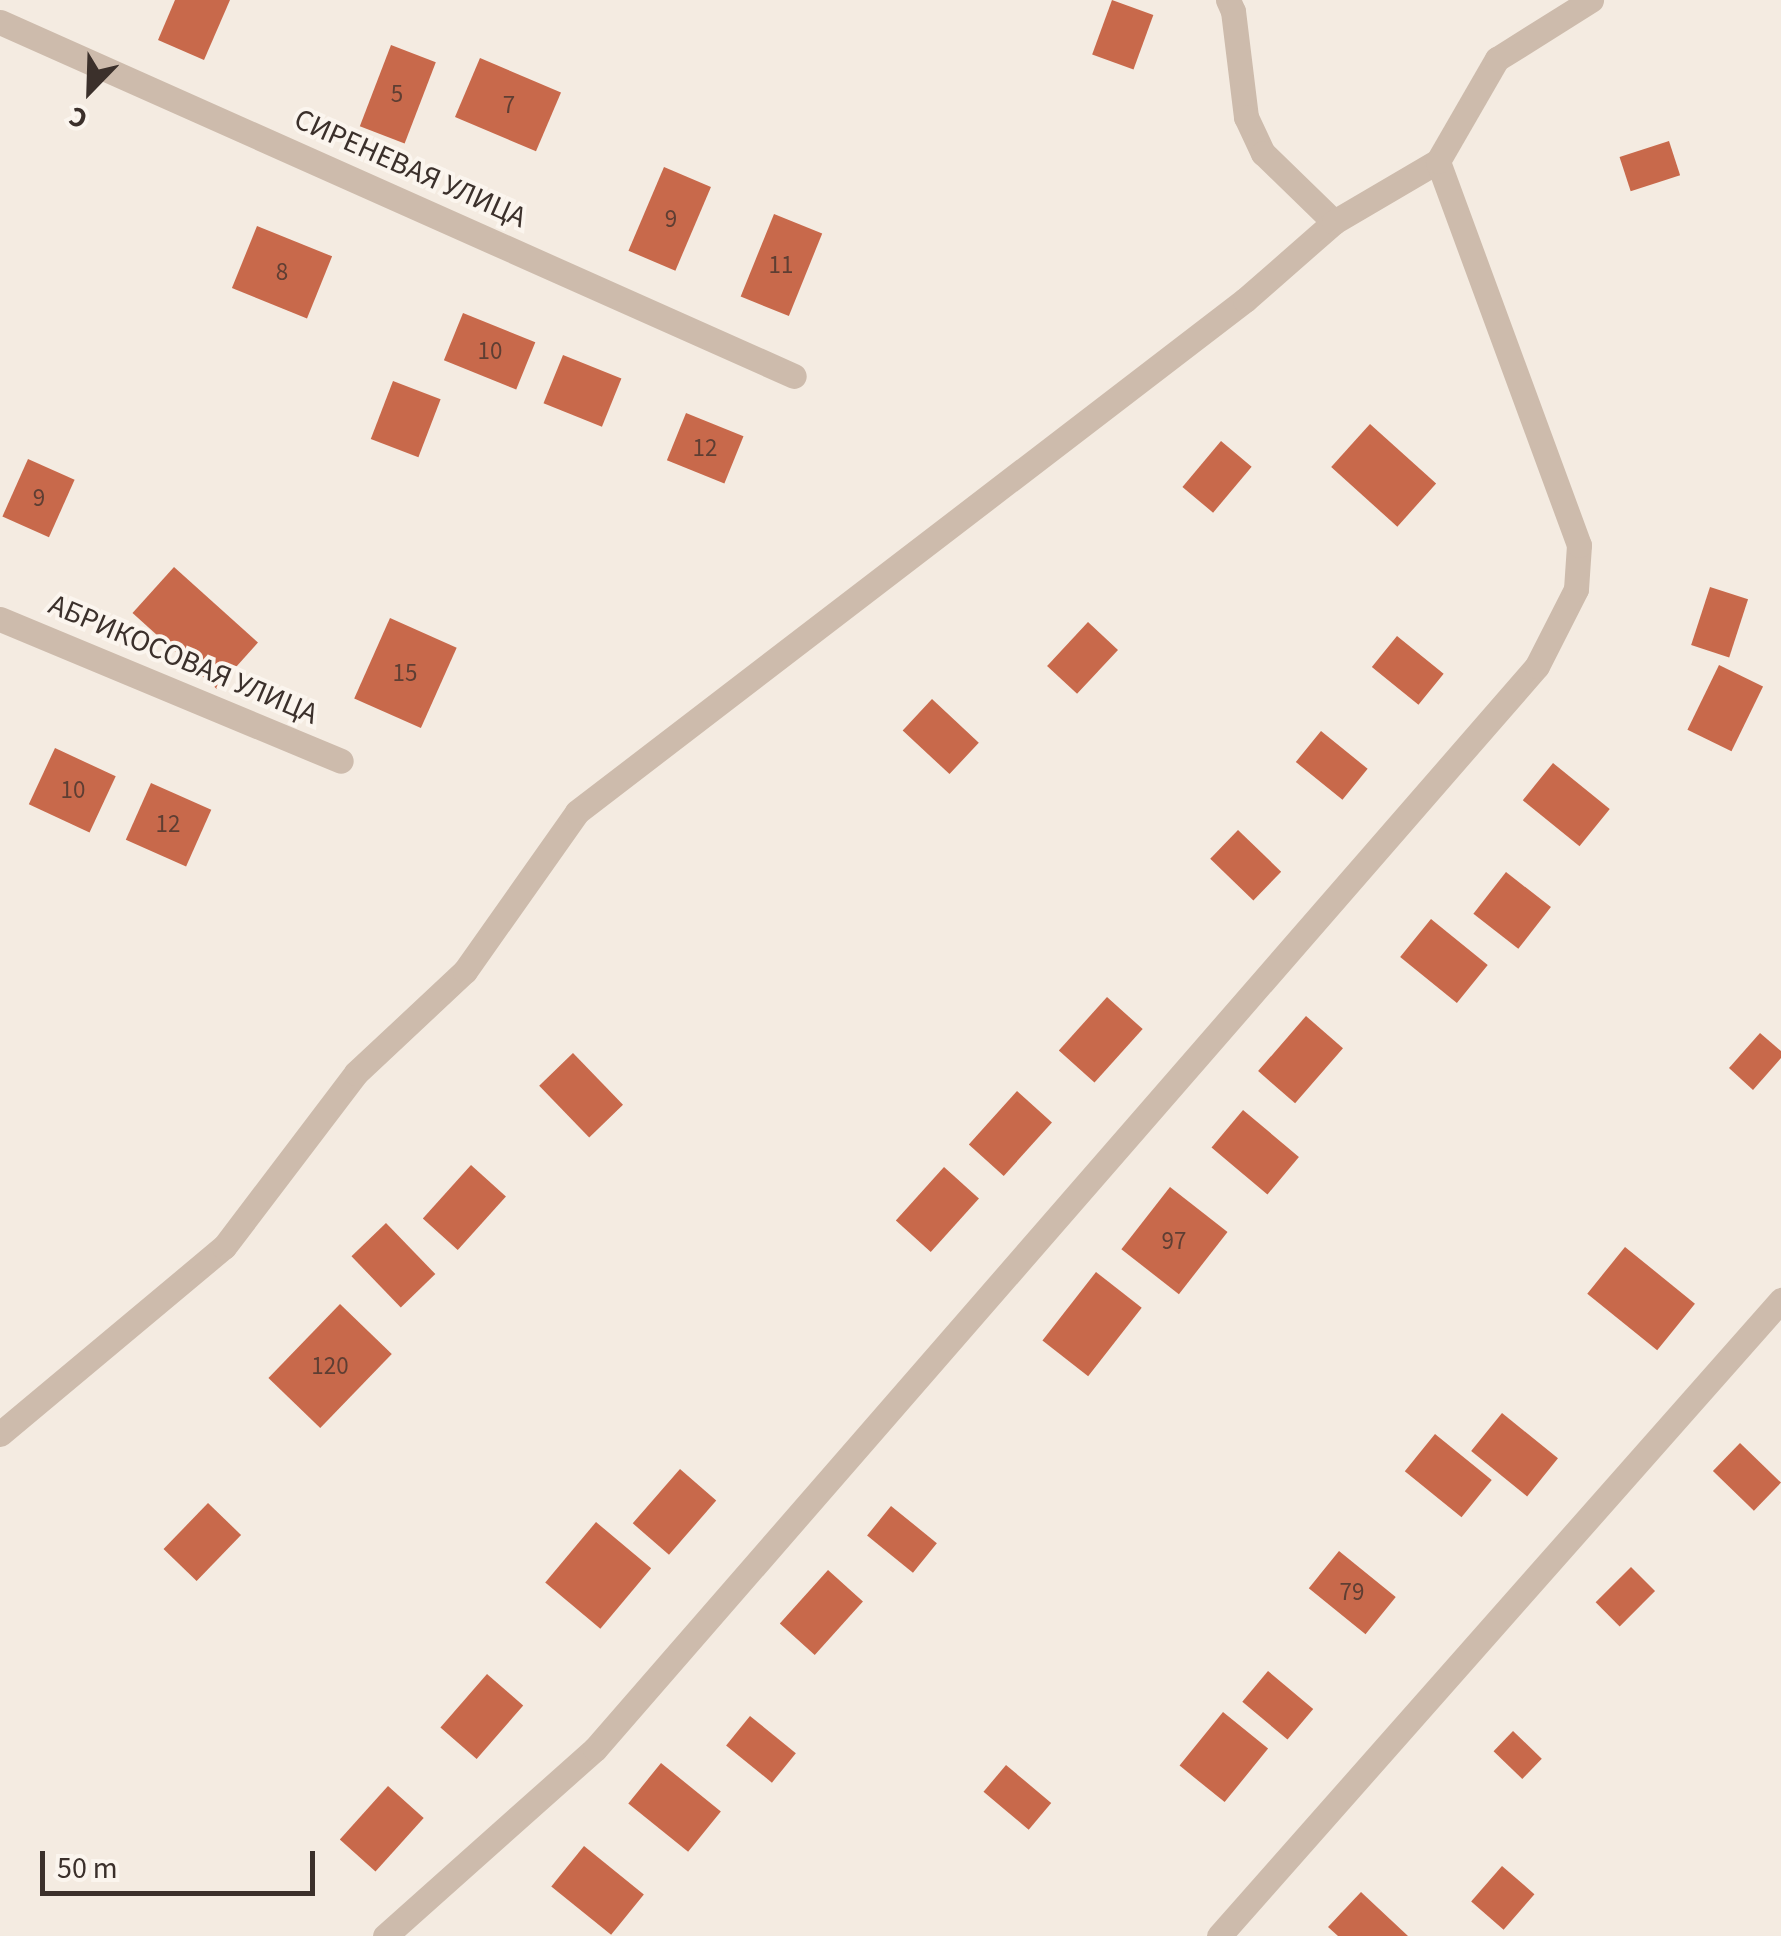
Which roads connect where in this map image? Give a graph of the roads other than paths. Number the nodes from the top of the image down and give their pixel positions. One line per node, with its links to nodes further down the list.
1 (1228, 0): 5 (street)
2 (1591, 0): 4 (street)
3 (0, 22): 6 (street, СИРЕНЕВАЯ УЛИЦА)
4 (1438, 161): 5 (street); 11 (street)
5 (1334, 222): 10 (street)
6 (794, 376)
7 (0, 619): 8 (street, АБРИКОСОВАЯ УЛИЦА)
8 (341, 761)
9 (1781, 1300): 12 (street)
10 (0, 1434)
11 (385, 1936)
12 (1219, 1936)

